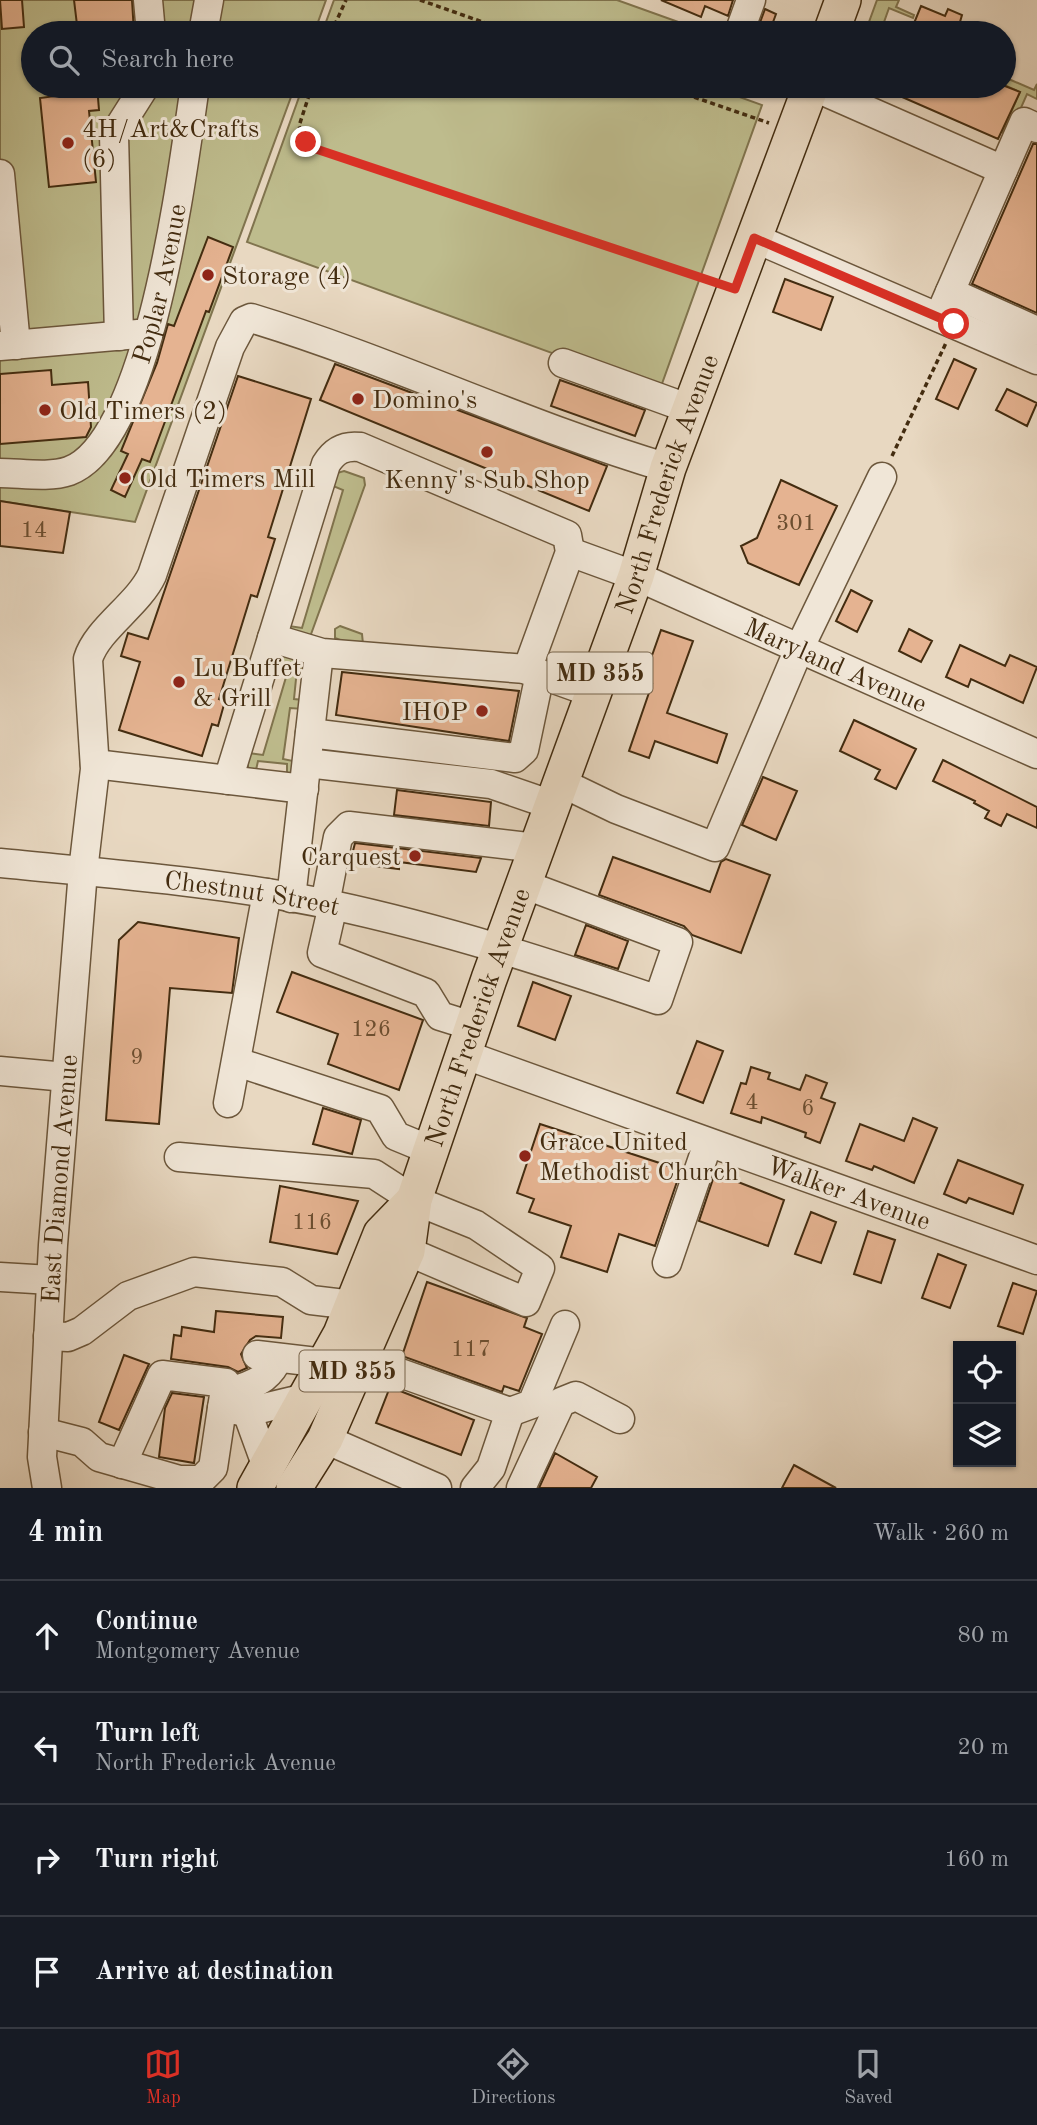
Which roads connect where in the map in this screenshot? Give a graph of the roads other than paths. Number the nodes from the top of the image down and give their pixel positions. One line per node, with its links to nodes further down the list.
1 (148, 0): 4 (street)
2 (209, 0): 5 (street)
3 (751, 0): 6 (street)
4 (150, 21)
5 (206, 21)
6 (743, 21)
7 (137, 98): 18 (street)
8 (193, 98): 17 (street, Poplar Avenue)
9 (807, 98): 14 (main road, North Frederick Avenue / MD 355)
10 (839, 98): 12 (street)
11 (1037, 128): 12 (street)
12 (1003, 170): 15 (street)
13 (0, 174): 19 (street)
14 (754, 238): 15 (street); 22 (main road, North Frederick Avenue / MD 355)
15 (948, 311): 16 (street); 20 (street)
16 (1037, 331)
17 (148, 333): 18 (street); 24 (street, Poplar Avenue)
18 (119, 336): 19 (street)
19 (8, 346)
20 (1037, 360)
21 (563, 363): 22 (street)
22 (690, 409): 23 (main road, North Frederick Avenue / MD 355)
23 (668, 468): 27 (main road, North Frederick Avenue / MD 355); 35 (street, East Diamond Avenue)
24 (0, 472)
25 (882, 477): 29 (street)
26 (570, 551): 27 (street, Maryland Avenue); 28 (street); 31 (street)
27 (636, 576): 29 (street, Maryland Avenue); 32 (main road, North Frederick Avenue / MD 355)
28 (272, 638): 30 (street); 37 (street)
29 (800, 649): 34 (street, Maryland Avenue); 38 (street)
30 (319, 653): 31 (street); 33 (street)
31 (534, 672): 32 (street); 33 (street)
32 (593, 693): 38 (main road, North Frederick Avenue / MD 355)
33 (310, 733): 36 (street)
34 (1037, 754)
35 (95, 764): 37 (street); 41 (street, East Diamond Avenue)
36 (305, 776): 37 (street); 38 (street); 43 (street)
37 (228, 780)
38 (556, 794): 39 (main road, North Frederick Avenue / MD 355)
39 (536, 848): 42 (main road, North Frederick Avenue / MD 355); 44 (street)
40 (0, 863): 41 (street, Chestnut Street)
41 (83, 871): 43 (street, Chestnut Street); 49 (street, East Diamond Avenue)
42 (523, 884): 45 (main road, North Frederick Avenue / MD 355); 45 (street, Chestnut Street)
43 (279, 895): 44 (street, Chestnut Street); 47 (street)
44 (329, 905): 45 (street, Chestnut Street); 46 (street, Walker Avenue)
45 (500, 947): 46 (main road, North Frederick Avenue / MD 355)
46 (468, 1040): 51 (street, Walker Avenue); 52 (main road, North Frederick Avenue / MD 355)
47 (237, 1062): 50 (street); 52 (street)
48 (0, 1071): 49 (street)
49 (66, 1077): 59 (street, East Diamond Avenue)
50 (228, 1103)
51 (708, 1143): 56 (street, Walker Avenue); 57 (street)
52 (430, 1150): 54 (main road, North Frederick Avenue / MD 355)
53 (179, 1157): 54 (street)
54 (414, 1199): 55 (main road, North Frederick Avenue / MD 355); 55 (street); 60 (main road, North Frederick Avenue / MD 355)
55 (407, 1251): 63 (main road, North Frederick Avenue / MD 355)
56 (1037, 1260)
57 (667, 1262)
58 (0, 1277): 59 (street)
59 (51, 1280): 62 (street, East Diamond Avenue)
60 (353, 1305): 62 (street); 63 (main road, North Frederick Avenue / MD 355)
61 (565, 1325): 66 (street)
62 (48, 1336): 68 (street, East Diamond Avenue)
63 (342, 1361): 64 (main road, North Frederick Avenue / MD 355); 65 (street); 66 (street); 69 (main road, North Frederick Avenue / MD 355)
64 (305, 1398): 65 (street); 71 (main road, North Frederick Avenue / MD 355)
65 (235, 1410): 70 (street); 70 (street); 71 (street)
66 (510, 1412): 75 (street)
67 (620, 1419): 76 (street)
68 (43, 1433): 70 (street); 72 (street, East Diamond Avenue)
69 (325, 1439): 73 (main road, North Frederick Avenue / MD 355); 74 (street)
70 (122, 1464)
71 (261, 1477)
72 (47, 1488)
73 (294, 1488)
74 (437, 1488)
75 (475, 1488)
76 (521, 1488)

